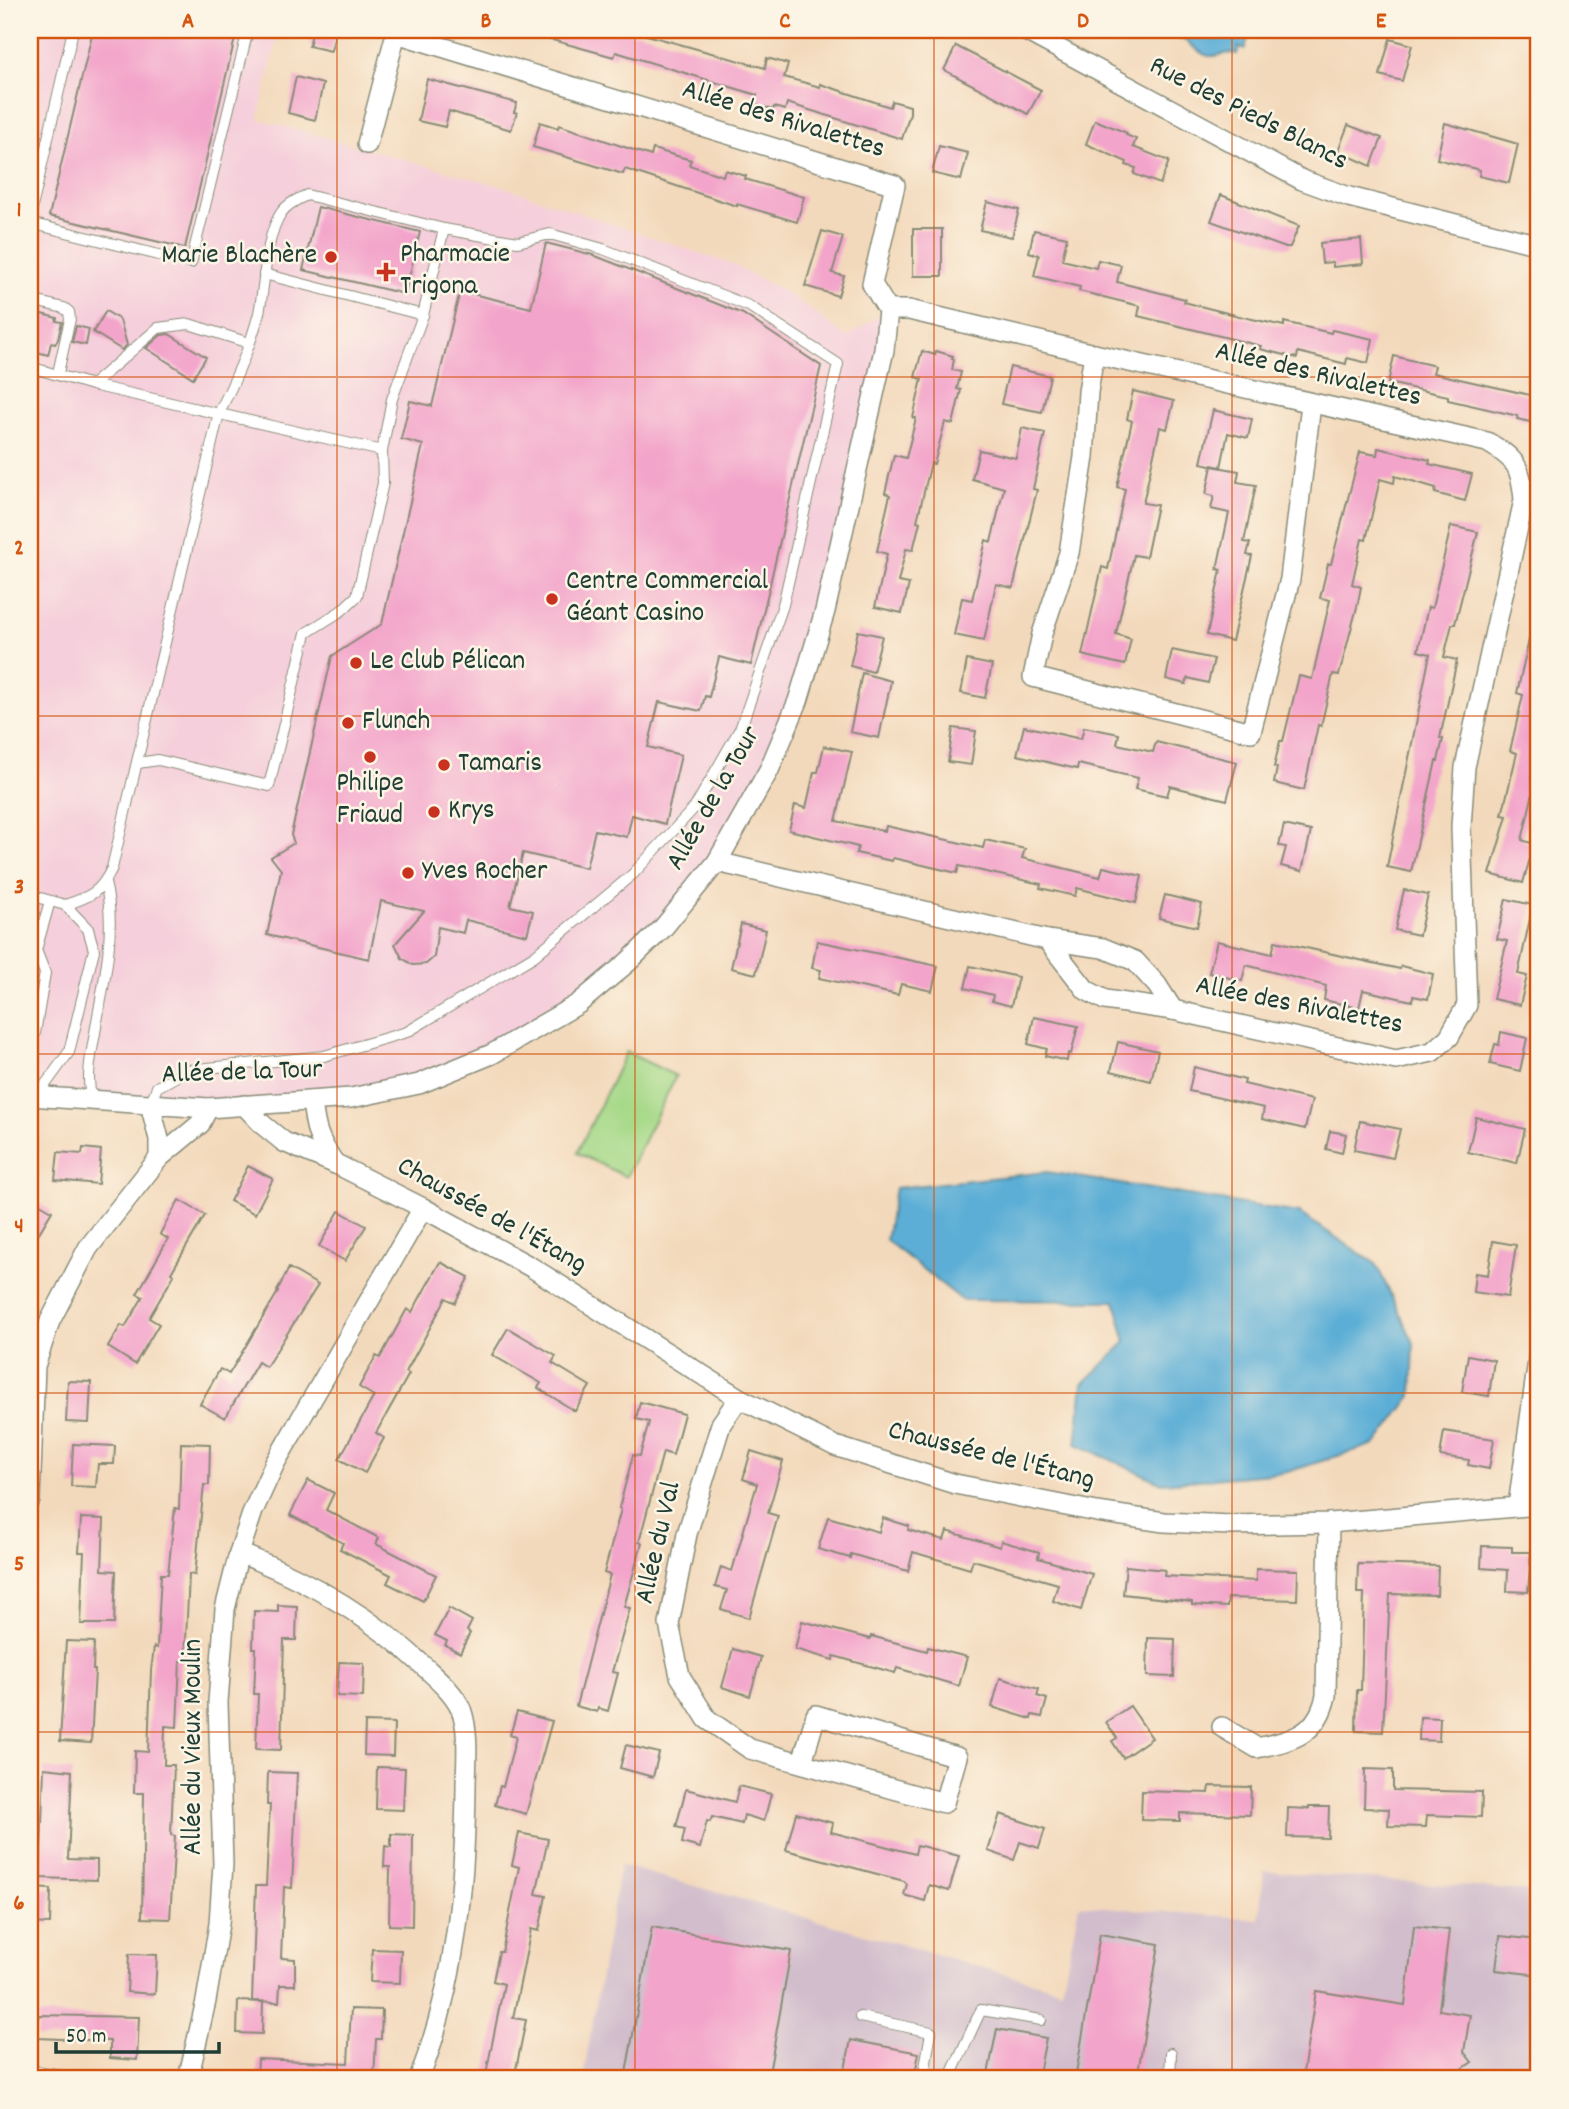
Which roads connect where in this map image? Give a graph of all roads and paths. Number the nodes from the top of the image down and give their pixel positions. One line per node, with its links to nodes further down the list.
1 (73, 30): 6 (lane)
2 (248, 30): 7 (lane)
3 (1024, 30): 9 (street, Rue des Pieds Blancs)
4 (396, 31): 5 (street, Allée des Rivalettes); 12 (street, Allée des Rivalettes)
5 (367, 144)
6 (30, 216)
7 (30, 223)
8 (444, 229): 10 (lane); 13 (lane); 35 (lane)
9 (1539, 244)
10 (264, 274): 13 (lane); 14 (lane)
11 (30, 300): 17 (lane)
12 (888, 310): 15 (street, Allée des Rivalettes); 23 (street, Allée de la Tour)
13 (423, 314): 21 (lane)
14 (249, 343): 18 (lane); 20 (lane)
15 (1094, 354): 19 (street, Allée des Rivalettes); 19 (street)
16 (30, 367): 17 (lane)
17 (58, 373): 18 (lane)
18 (92, 385): 20 (lane)
19 (1311, 404): 30 (street, Allée des Rivalettes)
20 (219, 413): 21 (lane); 22 (lane)
21 (382, 451): 22 (lane)
22 (138, 763): 24 (lane)
23 (718, 862): 28 (street, Allée des Rivalettes); 34 (street, Allée de la Tour)
24 (105, 883): 27 (lane); 33 (lane)
25 (30, 895): 26 (lane)
26 (50, 901): 27 (lane); 29 (lane)
27 (65, 905): 32 (lane)
28 (1047, 940): 30 (street, Allée des Rivalettes); 30 (street, Allée des Rivalettes)
29 (33, 949): 31 (lane)
30 (1173, 1010)
31 (30, 1036)
32 (33, 1096): 33 (street, Allée de la Tour)
33 (93, 1101): 35 (street, Allée de la Tour)
34 (312, 1101): 36 (street, Allée de la Tour); 39 (street)
35 (150, 1104): 37 (street, Allée de la Tour); 38 (street)
36 (244, 1105): 37 (street, Allée de la Tour); 39 (street, Chaussée de l'Étang)
37 (208, 1108): 38 (street)
38 (159, 1158): 42 (street)
39 (336, 1164): 40 (street, Chaussée de l'Étang)
40 (423, 1208): 43 (street, Chaussée de l'Étang); 48 (street, Allée du Vieux Moulin)
41 (1539, 1353): 46 (street)
42 (32, 1366): 44 (street)
43 (738, 1398): 47 (street, Chaussée de l'Étang); 50 (street, Allée du Val)
44 (30, 1500)
45 (1539, 1505): 46 (street, Chaussée de l'Étang)
46 (1518, 1506): 47 (street, Chaussée de l'Étang)
47 (1329, 1523): 49 (street)
48 (239, 1553): 56 (street, Allée du Vieux Moulin); 57 (street)
49 (1223, 1727)
50 (802, 1762): 50 (street, Allée du Val)
51 (860, 2017): 58 (lane)
52 (1041, 2020): 59 (lane)
53 (1171, 2053): 60 (lane)
54 (30, 2075): 55 (street)
55 (55, 2079)
56 (188, 2079)
57 (419, 2079)
58 (923, 2079)
59 (949, 2079)
60 (1170, 2079)

